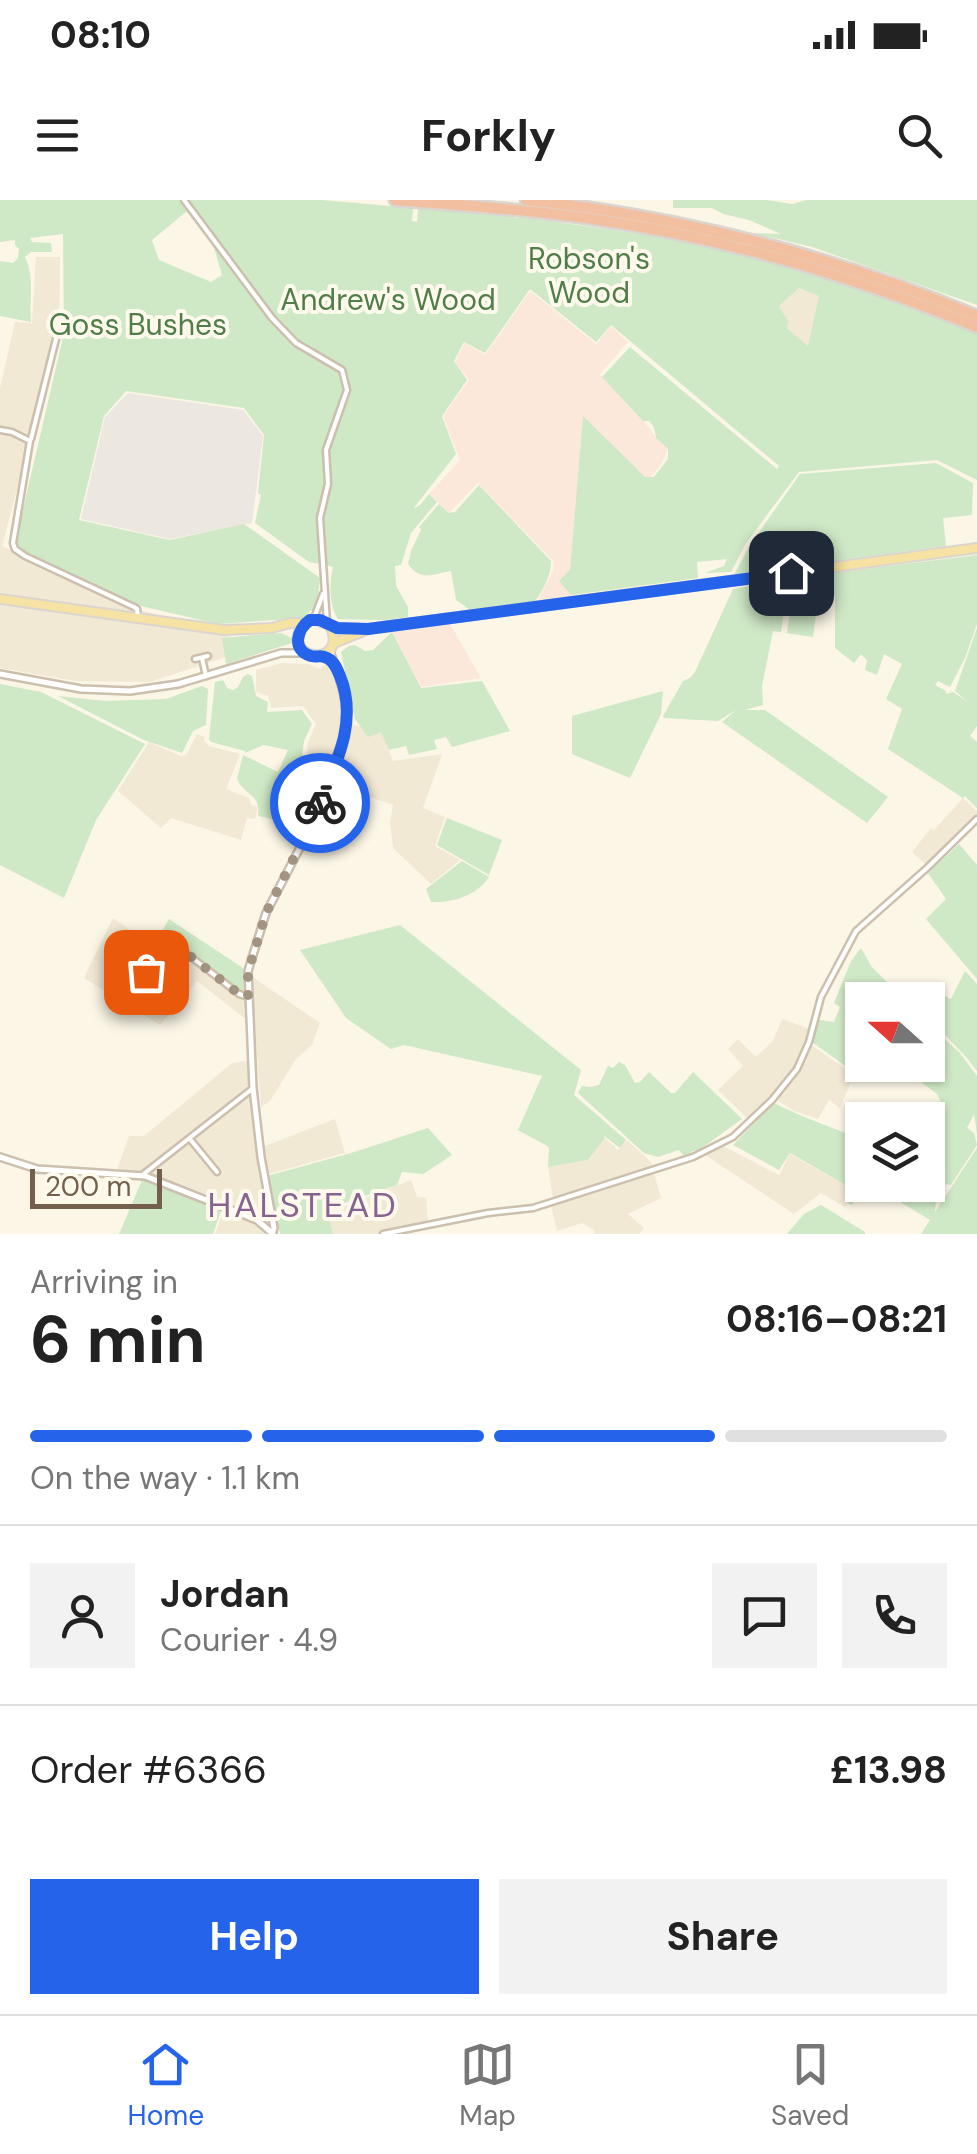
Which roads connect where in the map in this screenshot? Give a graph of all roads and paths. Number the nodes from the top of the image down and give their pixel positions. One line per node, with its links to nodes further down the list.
1 (184, 200): 10 (street)
2 (395, 200): 6 (highway)
3 (526, 200): 4 (highway)
4 (977, 316)
5 (59, 327): 8 (street)
6 (977, 327)
7 (0, 430): 8 (street)
8 (30, 441): 12 (street)
9 (977, 548): 16 (main road)
10 (324, 590): 13 (street); 14 (street)
11 (0, 600): 12 (main road)
12 (138, 618): 15 (main road)
13 (309, 621): 14 (main road); 15 (main road); 17 (main road)
14 (328, 625): 16 (main road); 18 (main road)
15 (271, 628): 17 (main road)
16 (368, 629): 18 (main road)
17 (298, 640): 19 (street); 20 (main road)
18 (332, 645): 21 (main road); 23 (street)
19 (281, 653): 20 (street); 25 (street)
20 (306, 653): 21 (main road)
21 (320, 656): 23 (street)
22 (195, 659): 25 (street)
23 (334, 664): 28 (street)
24 (0, 674): 25 (street)
25 (206, 676)
26 (977, 820): 35 (street)
27 (152, 949): 27 (street); 28 (street)
28 (248, 997): 29 (street)
29 (254, 1088): 30 (street); 34 (street)
30 (190, 1138): 32 (street); 33 (street)
31 (0, 1157): 33 (street)
32 (217, 1172)
33 (141, 1176): 34 (street)
34 (272, 1234)
35 (383, 1234)

